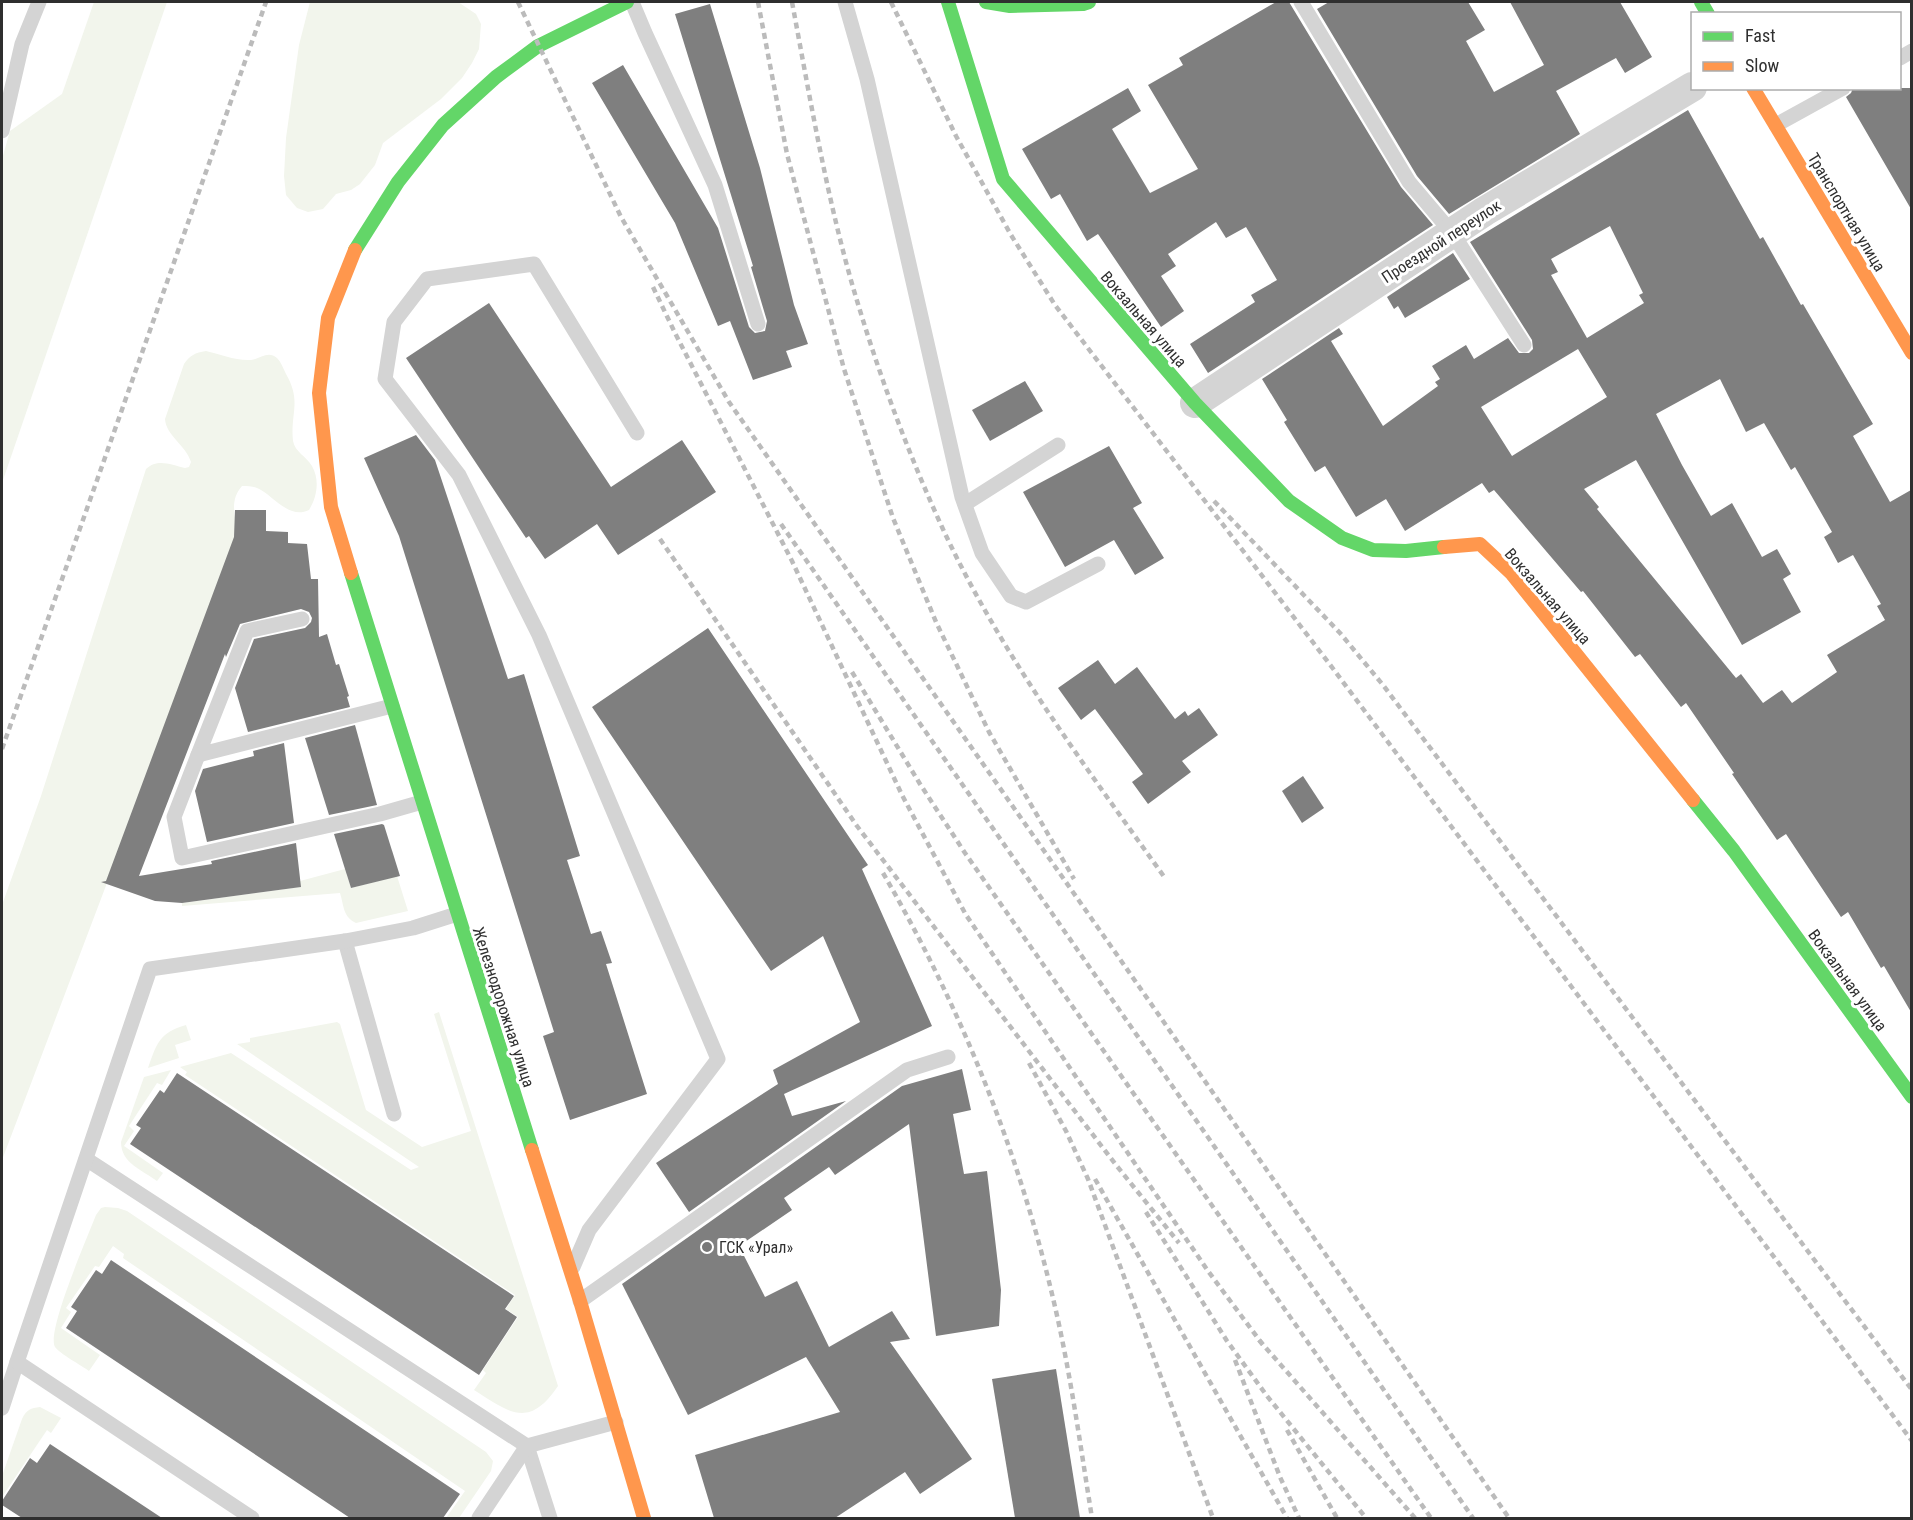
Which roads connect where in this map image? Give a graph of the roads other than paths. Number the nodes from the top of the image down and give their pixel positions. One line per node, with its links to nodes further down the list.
1 (39, 2): 13 (lane)
2 (627, 2): 24 (street, Железнодорожная улица)
3 (632, 2): 15 (lane)
4 (845, 2): 21 (lane)
5 (948, 2): 18 (street, Вокзальная улица)
6 (986, 2): 7 (street)
7 (1089, 2)
8 (1301, 2): 14 (lane)
9 (1691, 88): 14 (street, Проездной переулок)
10 (1755, 90): 12 (street, Транспортная улица)
11 (1839, 90): 12 (lane)
12 (1776, 126): 17 (street, Транспортная улица)
13 (2, 131)
14 (1453, 234): 16 (lane); 18 (street, Проездной переулок)
15 (758, 324)
16 (1524, 345)
17 (1911, 353)
18 (1195, 404): 30 (street, Вокзальная улица)
19 (637, 433): 33 (lane)
20 (1058, 445): 21 (lane)
21 (965, 504): 22 (lane)
22 (1098, 564)
23 (302, 619): 25 (lane)
24 (393, 706): 25 (lane); 26 (street, Железнодорожная улица)
25 (198, 756): 26 (lane)
26 (422, 802): 27 (street, Железнодорожная улица)
27 (457, 914): 28 (lane); 33 (street, Железнодорожная улица)
28 (345, 941): 31 (lane); 32 (lane)
29 (948, 1057): 34 (lane)
30 (1911, 1097)
31 (394, 1114)
32 (86, 1159): 35 (lane); 38 (lane)
33 (571, 1272): 34 (street, Железнодорожная улица)
34 (580, 1301): 37 (street, Железнодорожная улица)
35 (17, 1362): 36 (lane); 39 (lane)
36 (2, 1408)
37 (615, 1422): 38 (lane); 42 (street, Железнодорожная улица)
38 (527, 1446): 40 (lane); 41 (lane)
39 (252, 1518)
40 (478, 1518)
41 (550, 1518)
42 (644, 1518)

